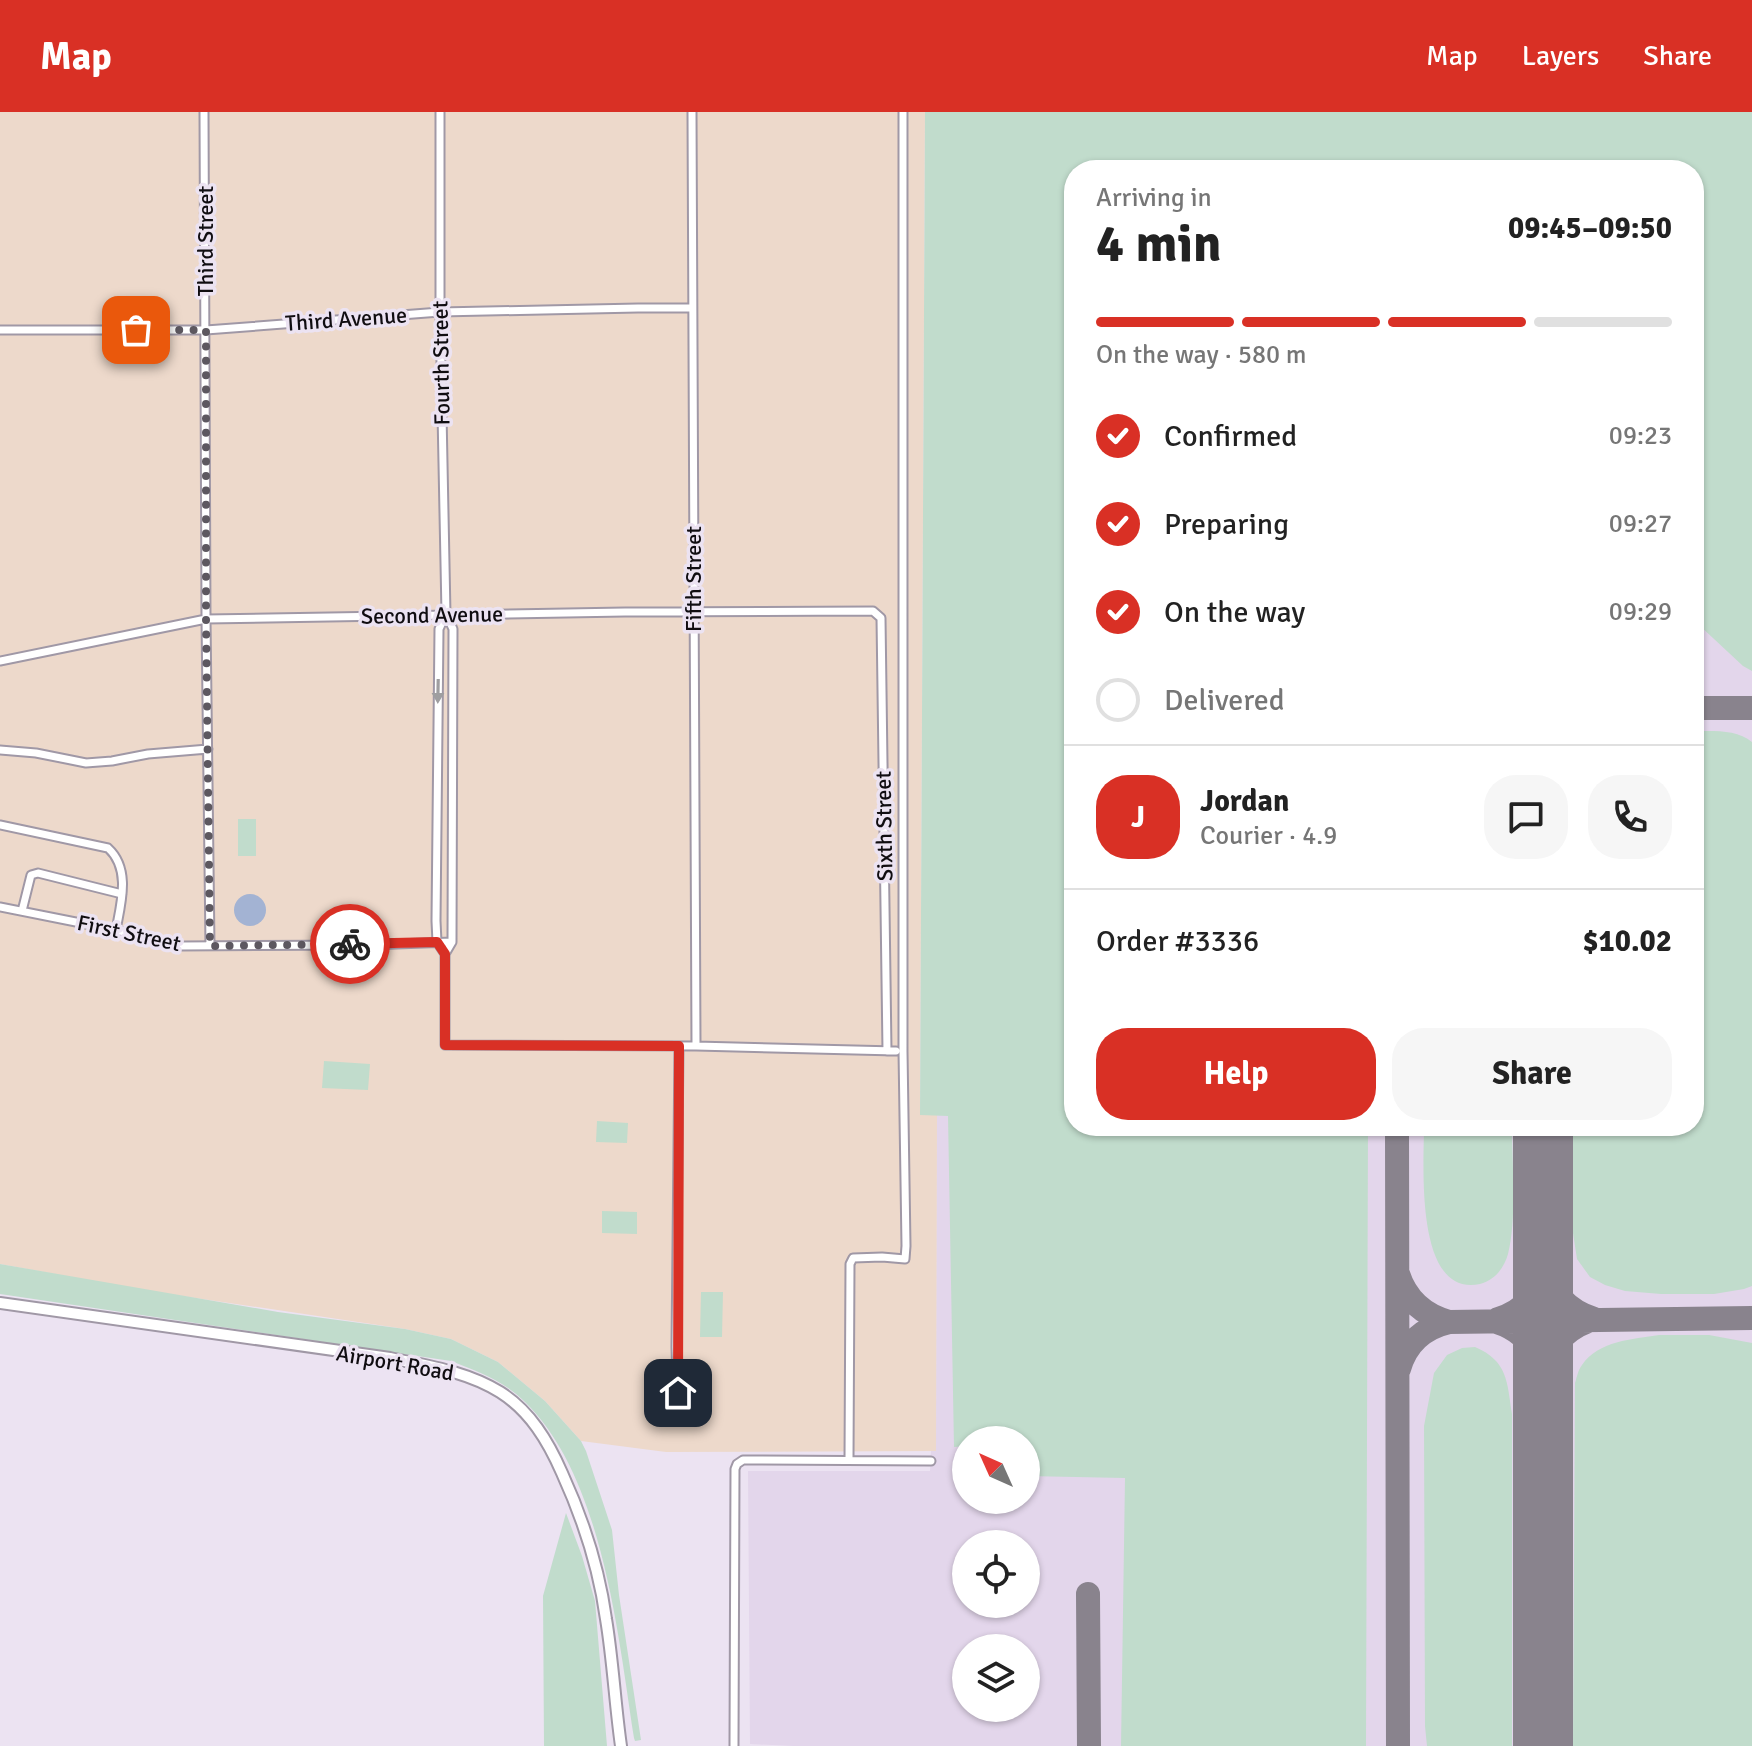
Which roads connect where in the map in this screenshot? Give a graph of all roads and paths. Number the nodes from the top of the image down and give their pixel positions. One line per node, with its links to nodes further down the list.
1 (204, 112): 8 (street, Third Street)
2 (440, 112): 6 (street, Fourth Street)
3 (692, 112): 5 (street, Fifth Street)
4 (903, 112): 37 (street)
5 (692, 308): 6 (street, Third Avenue); 10 (street, Fifth Street)
6 (440, 312): 8 (street, Third Avenue); 11 (street, Fourth Street)
7 (0, 330): 8 (street, Third Avenue)
8 (206, 330): 12 (street, Third Street)
9 (867, 609): 10 (street, Second Avenue); 34 (street, Sixth Street)
10 (693, 611): 11 (street, Second Avenue); 34 (street, Fifth Street)
11 (446, 614): 12 (street, Second Avenue); 14 (street, Fourth Street); 15 (street, Fourth Street, one-way to 15)
12 (206, 619): 13 (street, Second Avenue); 16 (street, Third Street)
13 (0, 661)
14 (452, 736): 15 (street); 19 (street, Fourth Street)
15 (438, 737): 18 (street, Fourth Street)
16 (208, 749): 17 (street); 31 (street, Third Street)
17 (0, 750)
18 (437, 791): 19 (street); 21 (street, Fourth Street)
19 (452, 791): 22 (street, Fourth Street)
20 (0, 825): 23 (street)
21 (437, 852): 22 (street); 26 (street, Fourth Street)
22 (452, 852): 27 (street, Fourth Street)
23 (122, 894): 25 (street); 28 (street)
24 (0, 907): 25 (street, First Street)
25 (22, 911): 28 (street, First Street)
26 (436, 921): 27 (street); 29 (street, Fourth Street)
27 (451, 921): 30 (street, Fourth Street)
28 (116, 930): 31 (street, First Street)
29 (437, 942): 30 (street, First Street); 31 (street, First Street); 32 (street)
30 (452, 942): 32 (street)
31 (210, 946)
32 (445, 954): 33 (street)
33 (679, 1046): 34 (street); 36 (street)
34 (696, 1046)
35 (0, 1303): 39 (street, Airport Road)
36 (678, 1416)
37 (849, 1460): 38 (street); 40 (street)
38 (931, 1461)
39 (622, 1744)
40 (734, 1746)

